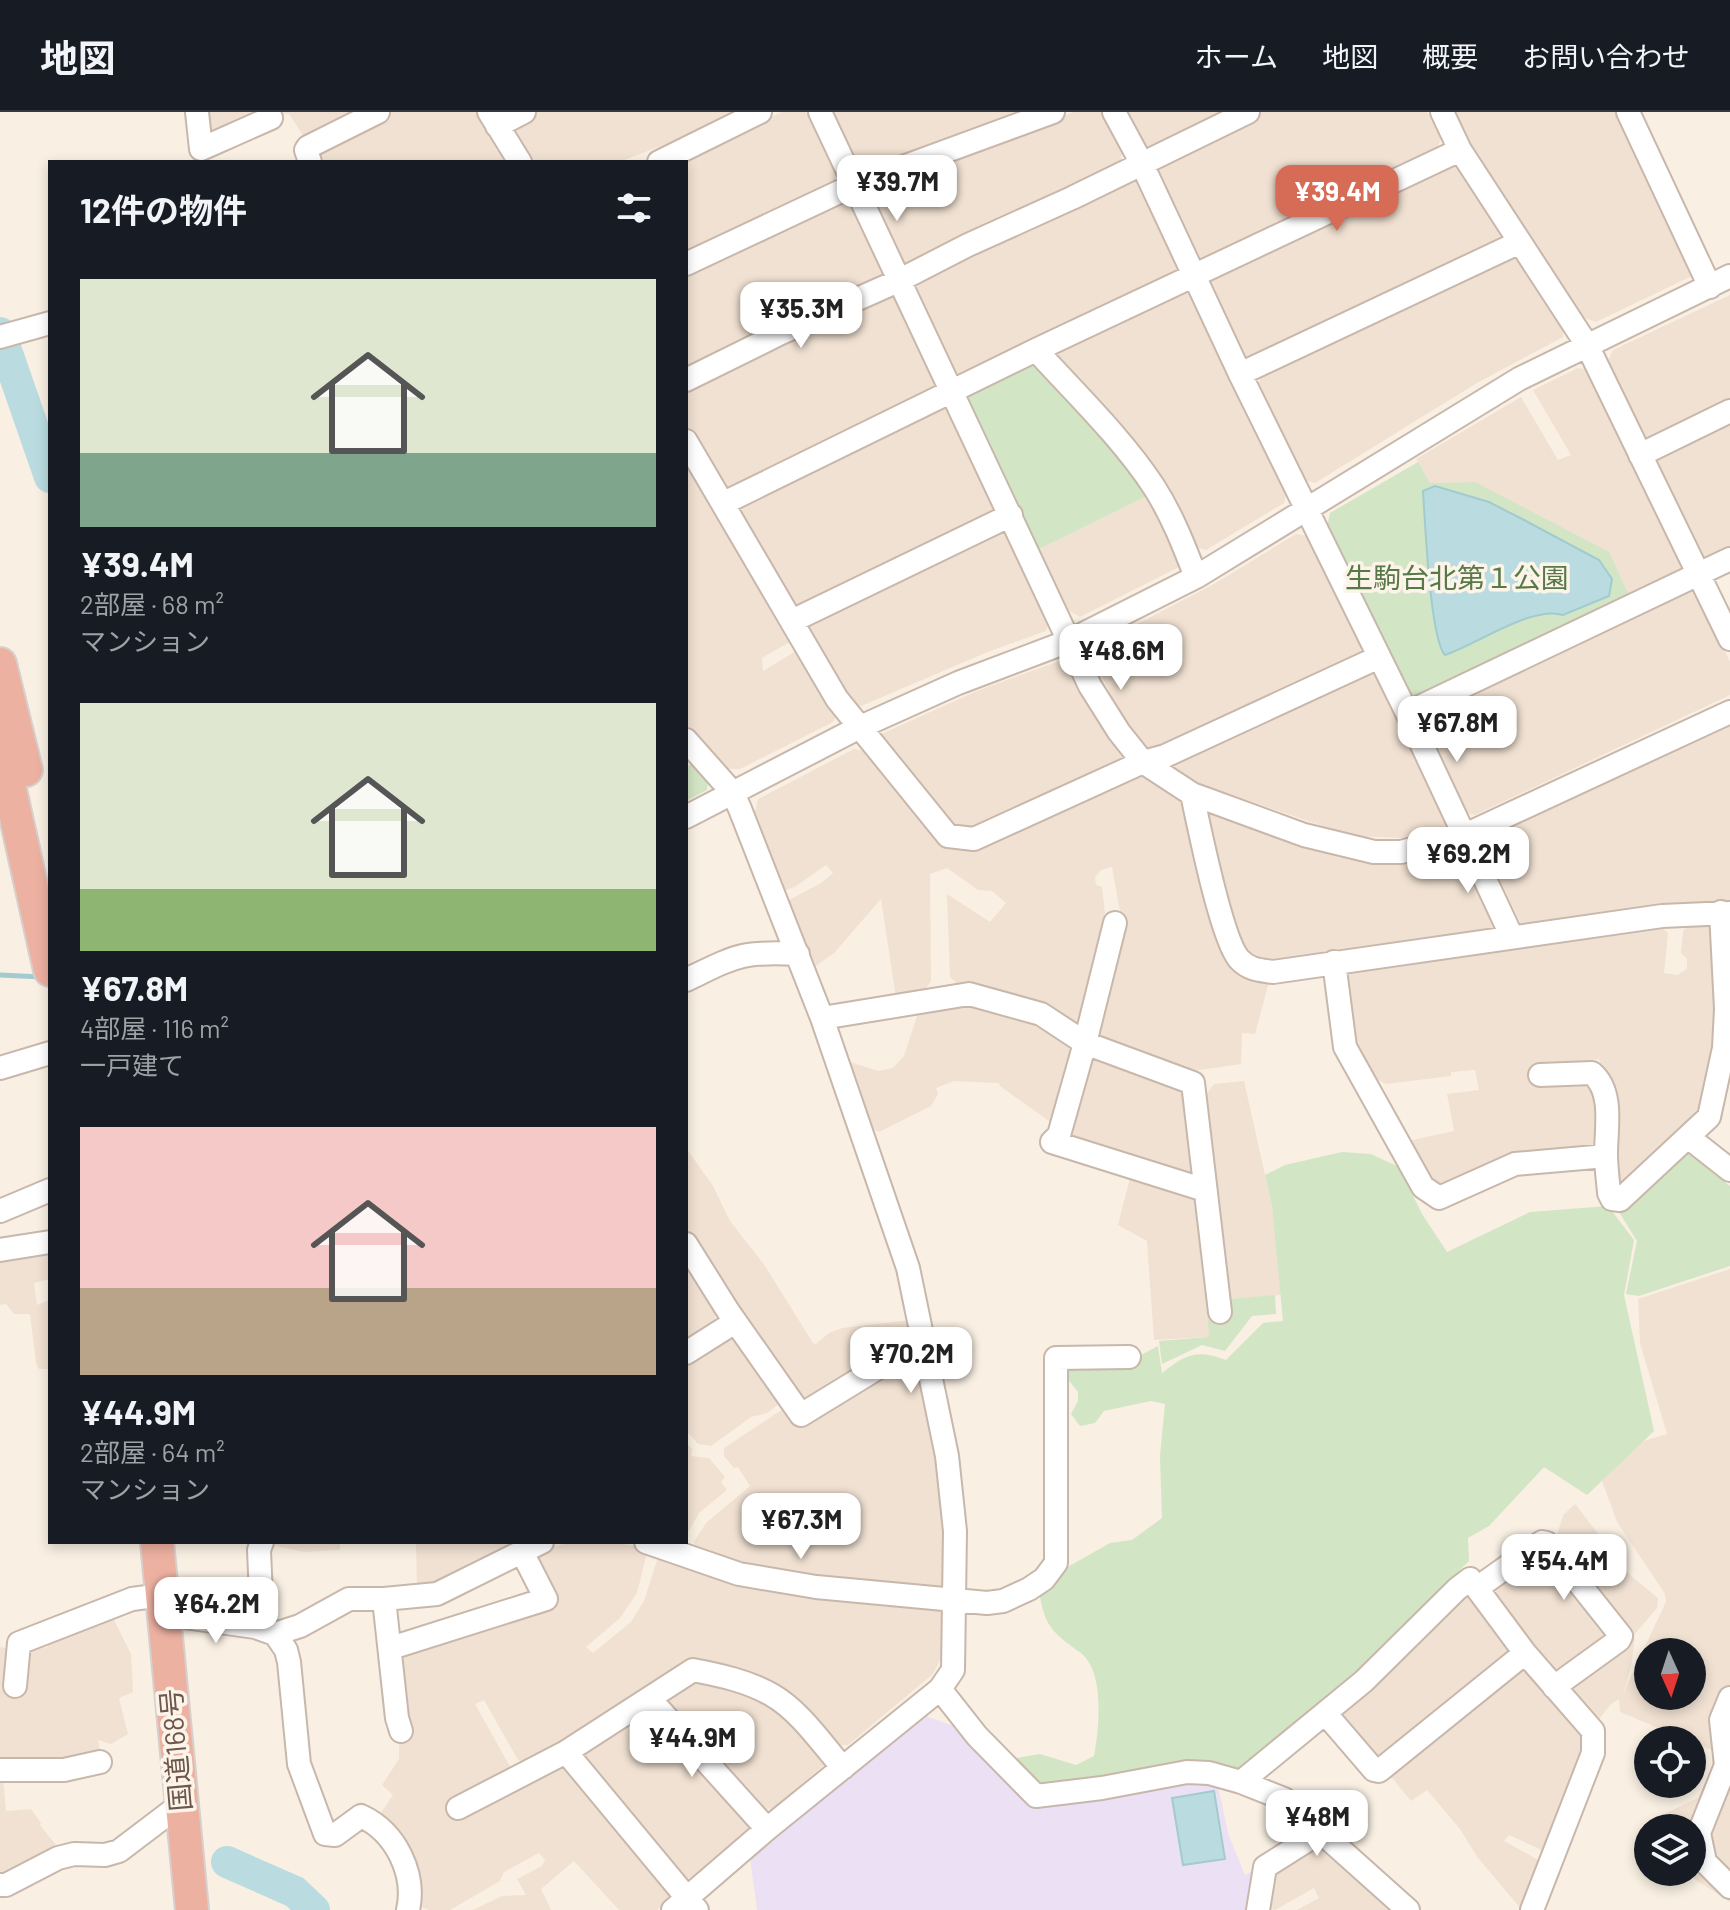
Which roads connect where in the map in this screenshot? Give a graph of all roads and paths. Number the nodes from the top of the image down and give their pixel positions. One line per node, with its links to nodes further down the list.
1 (197, 112): 11 (street)
2 (378, 112): 14 (street)
3 (524, 112): 12 (street)
4 (760, 112): 16 (street)
5 (820, 112): 18 (street)
6 (1053, 112): 18 (street)
7 (1114, 112): 17 (street)
8 (1248, 112): 17 (street)
9 (1442, 112): 13 (street)
10 (1628, 112): 24 (street)
11 (271, 118)
12 (493, 119): 15 (street)
13 (1460, 150): 19 (street); 21 (street)
14 (309, 160)
15 (519, 160)
16 (663, 160)
17 (1141, 162): 21 (street); 23 (street)
18 (854, 185): 20 (street); 23 (street)
19 (1520, 242): 27 (street); 29 (street)
20 (688, 263)
21 (1194, 275): 28 (street); 29 (street)
22 (1730, 276): 24 (street)
23 (898, 281): 30 (street); 31 (street)
24 (1710, 287): 27 (street)
25 (48, 324): 26 (street)
26 (0, 337)
27 (1587, 345): 34 (street); 36 (street)
28 (1036, 350): 31 (street); 40 (street)
29 (1240, 374): 36 (street)
30 (688, 379)
31 (951, 392): 35 (street); 37 (street)
32 (1730, 411): 34 (street)
33 (688, 444): 35 (street)
34 (1640, 455): 39 (street)
35 (724, 503): 41 (street)
36 (1308, 509): 40 (street); 44 (street)
37 (1011, 515): 41 (street); 43 (street)
38 (1730, 559): 39 (street)
39 (1698, 574): 42 (street); 47 (street)
40 (1196, 577): 43 (street)
41 (792, 621): 48 (street)
42 (1730, 639)
43 (1069, 641): 48 (street); 51 (street)
44 (1377, 658): 47 (street); 51 (street)
45 (0, 664): 57 (highway)
46 (1730, 712): 56 (street)
47 (1407, 713): 56 (street)
48 (858, 728): 51 (street); 52 (street)
49 (688, 742): 52 (street)
50 (0, 745): 55 (highway)
51 (1143, 762): 53 (street)
52 (733, 793): 54 (street); 61 (street)
53 (1192, 794): 56 (street); 62 (street)
54 (688, 816)
55 (10, 827): 63 (highway)
56 (1465, 835): 60 (street)
57 (48, 862)
58 (1726, 912): 60 (street); 70 (street)
59 (1115, 923): 66 (street)
60 (1512, 937): 62 (street)
61 (798, 954): 64 (street); 65 (street)
62 (1334, 962): 71 (street)
63 (48, 963)
64 (688, 979)
65 (822, 1018): 66 (street); 82 (street)
66 (1085, 1043): 73 (street); 73 (street)
67 (48, 1054): 68 (street)
68 (0, 1068)
69 (1540, 1075): 71 (street)
70 (1688, 1137): 71 (street); 72 (street)
71 (1606, 1156)
72 (1730, 1170)
73 (1205, 1190): 79 (street)
74 (48, 1191): 75 (street)
75 (0, 1211)
76 (48, 1242): 78 (street)
77 (688, 1247): 80 (street)
78 (0, 1250)
79 (1220, 1312)
80 (735, 1322): 81 (street); 82 (street)
81 (688, 1352)
82 (926, 1356): 91 (street)
83 (1129, 1357): 91 (street)
84 (158, 1544): 92 (highway, 国道168号)
85 (178, 1544): 92 (highway, 国道168号)
86 (261, 1544): 93 (street)
87 (652, 1544): 91 (street)
88 (532, 1547): 90 (street); 94 (street)
89 (1477, 1588): 95 (street); 97 (street); 101 (street)
90 (384, 1599): 93 (street); 94 (street)
91 (954, 1602): 98 (street)
92 (173, 1606): 93 (street); 96 (street); 108 (highway, 国道168号); 116 (highway, 国道168号)
93 (265, 1630): 117 (street)
94 (391, 1648): 102 (street)
95 (1525, 1653): 97 (street); 101 (street)
96 (15, 1686)
97 (1554, 1687): 120 (street)
98 (940, 1689): 105 (street); 107 (street)
99 (1730, 1698): 113 (street)
100 (650, 1699): 103 (street); 105 (street); 110 (street)
101 (1325, 1713): 107 (street)
102 (401, 1731)
103 (566, 1752): 109 (street); 114 (street)
104 (100, 1762): 106 (street)
105 (843, 1768): 110 (street)
106 (0, 1770)
107 (1241, 1782): 111 (street)
108 (181, 1804): 112 (street); 115 (highway, 国道168号)
109 (458, 1808)
110 (767, 1829): 114 (street)
111 (1322, 1831): 118 (street); 119 (street)
112 (0, 1885)
113 (1730, 1887)
114 (686, 1906)
115 (192, 1910)
116 (212, 1910)
117 (408, 1910)
118 (1258, 1910)
119 (1408, 1910)
120 (1532, 1910)

